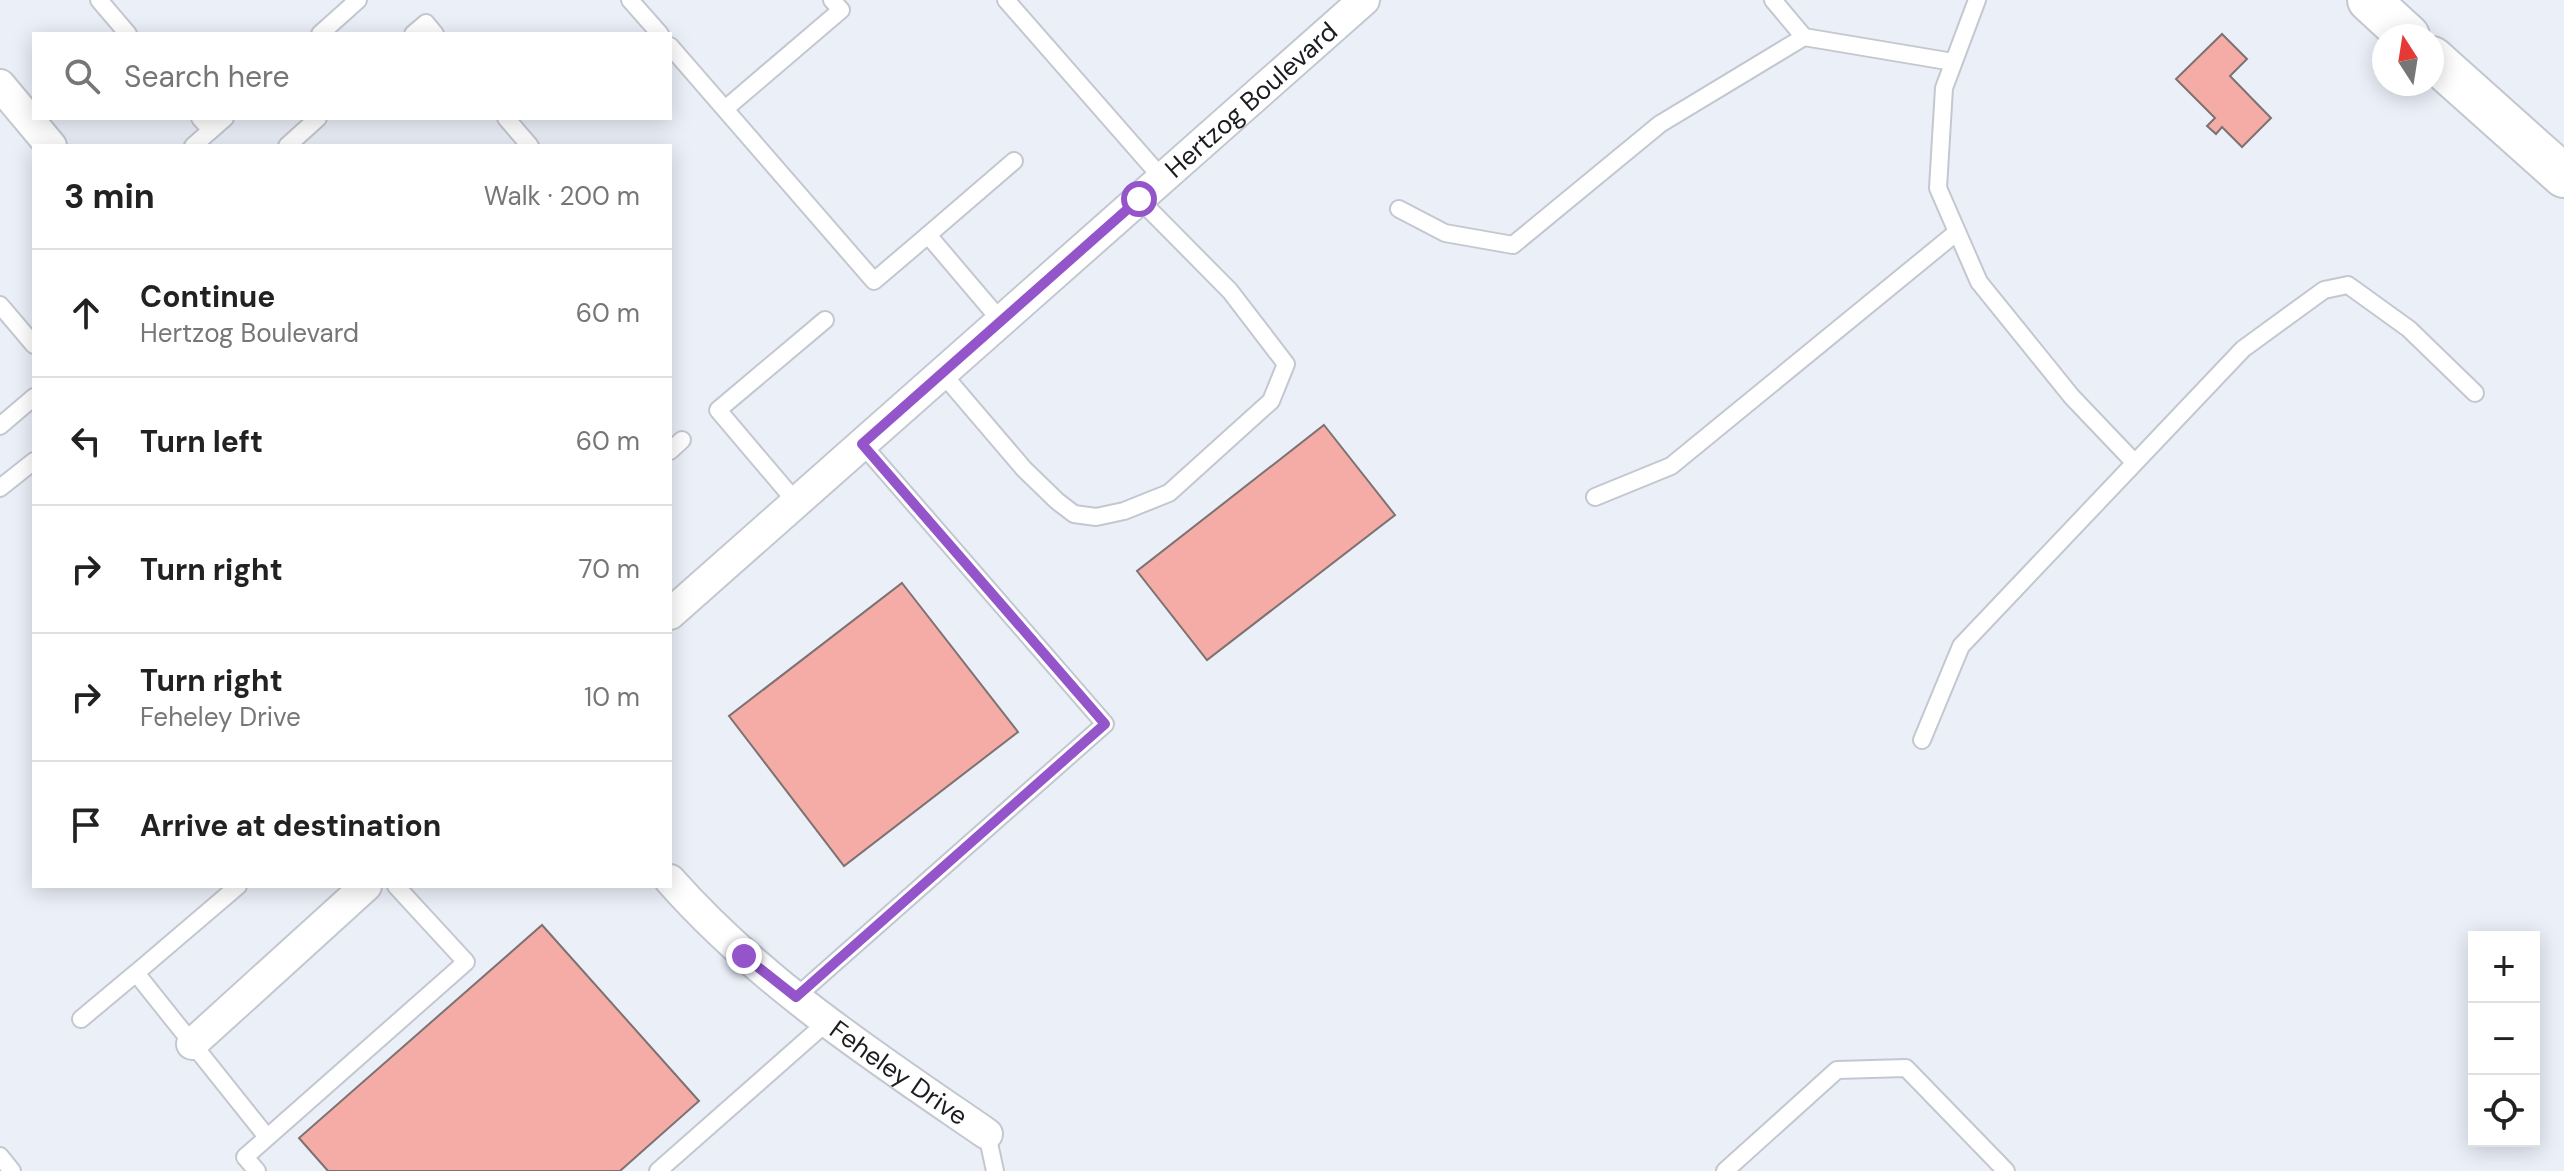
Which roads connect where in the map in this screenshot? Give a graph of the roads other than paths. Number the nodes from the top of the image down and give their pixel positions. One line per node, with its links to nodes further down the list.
1 (99, 0): 11 (lane)
2 (358, 0): 12 (lane)
3 (630, 0): 15 (lane)
4 (832, 0): 21 (lane)
5 (1006, 0): 31 (lane)
6 (1364, 0): 31 (street, Hertzog Boulevard)
7 (1773, 0): 16 (lane)
8 (1977, 0): 18 (lane)
9 (2369, 0): 10 (street)
10 (2395, 24)
11 (126, 32)
12 (322, 32)
13 (415, 32): 14 (lane)
14 (433, 32)
15 (658, 32)
16 (1804, 37): 18 (lane); 33 (lane)
17 (672, 48): 21 (lane)
18 (1953, 62): 34 (lane)
19 (2444, 69): 30 (street)
20 (0, 85): 25 (street)
21 (725, 109): 35 (lane)
22 (316, 120): 27 (lane)
23 (508, 120): 28 (lane)
24 (206, 124): 26 (lane)
25 (49, 144)
26 (194, 144)
27 (289, 144)
28 (528, 144)
29 (1014, 161): 35 (lane)
30 (2564, 176)
31 (1162, 178): 32 (street, Hertzog Boulevard)
32 (1139, 199): 38 (street, Hertzog Boulevard); 40 (lane)
33 (1399, 209)
34 (1957, 232): 45 (lane); 48 (lane)
35 (928, 235): 38 (lane)
36 (0, 305): 39 (lane)
37 (825, 320): 49 (lane)
38 (1001, 321): 40 (street, Hertzog Boulevard)
39 (32, 343)
40 (942, 373): 44 (street, Hertzog Boulevard)
41 (2475, 393): 45 (lane)
42 (32, 399): 43 (lane)
43 (0, 426)
44 (862, 444): 49 (street, Hertzog Boulevard); 57 (lane)
45 (2134, 462): 51 (lane)
46 (32, 463): 47 (lane)
47 (0, 488)
48 (1595, 497)
49 (796, 502): 50 (street, Hertzog Boulevard)
50 (672, 612)
51 (1922, 740)
52 (672, 882): 57 (street, Feheley Drive)
53 (236, 888): 56 (lane)
54 (364, 888): 60 (street)
55 (398, 888): 62 (lane)
56 (136, 973): 58 (lane); 60 (lane)
57 (796, 997): 59 (street, Feheley Drive)
58 (81, 1019)
59 (827, 1022): 61 (street, Feheley Drive); 66 (lane)
60 (192, 1044): 62 (lane)
61 (987, 1134): 67 (lane)
62 (267, 1137): 65 (lane)
63 (0, 1156): 64 (lane)
64 (12, 1171)
65 (257, 1171)
66 (658, 1171)
67 (995, 1171)
68 (1725, 1171): 69 (lane)
69 (2006, 1171)

